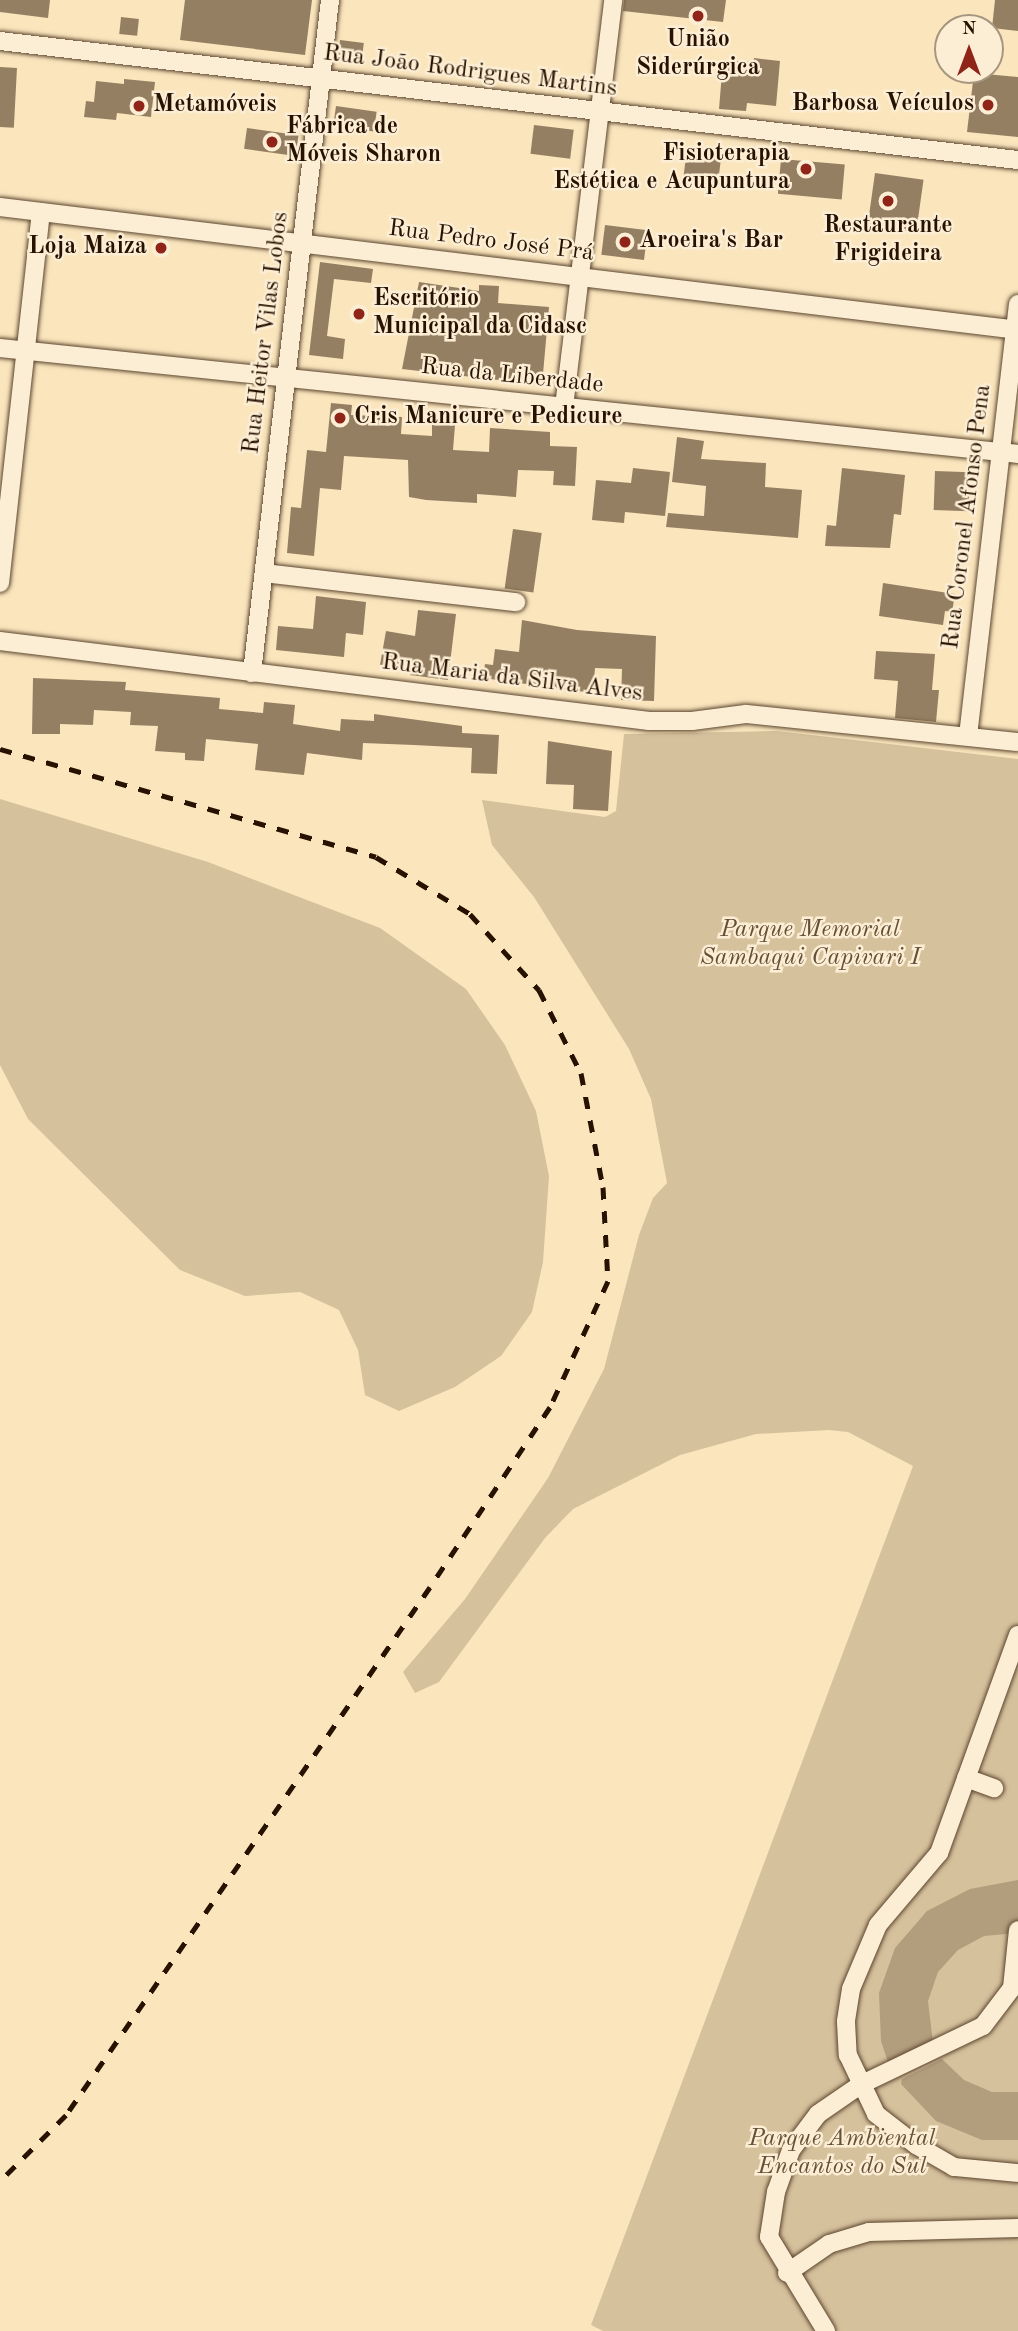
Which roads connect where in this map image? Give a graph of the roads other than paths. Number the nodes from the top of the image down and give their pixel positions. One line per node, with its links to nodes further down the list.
1 (330, 0): 4 (street, Rua Heitor Vilas Lobos)
2 (613, 0): 5 (street)
3 (0, 41): 4 (street, Rua João Rodrigues Martins)
4 (321, 79): 5 (street, Rua João Rodrigues Martins); 9 (street, Rua Heitor Vilas Lobos)
5 (600, 111): 6 (street, Rua João Rodrigues Martins); 10 (street)
6 (1018, 160)
7 (0, 207): 8 (street, Rua Pedro José Prá)
8 (41, 212): 9 (street, Rua Pedro José Prá); 14 (street)
9 (302, 244): 10 (street, Rua Pedro José Prá); 15 (street, Rua Heitor Vilas Lobos)
10 (580, 277): 12 (street, Rua Pedro José Prá); 16 (street)
11 (1018, 304): 12 (street, Rua Coronel Afonso Pena)
12 (1016, 330): 17 (street, Rua Coronel Afonso Pena)
13 (0, 348): 14 (street, Rua da Liberdade)
14 (26, 351): 15 (street, Rua da Liberdade); 19 (street)
15 (286, 378): 16 (street, Rua da Liberdade); 18 (street, Rua Heitor Vilas Lobos)
16 (564, 407): 17 (street, Rua da Liberdade)
17 (1009, 454): 23 (street, Rua Coronel Afonso Pena)
18 (264, 573): 20 (street); 22 (street, Rua Heitor Vilas Lobos)
19 (0, 583)
20 (516, 602)
21 (0, 641): 22 (street, Rua Maria da Silva Alves)
22 (252, 673): 23 (street, Rua Maria da Silva Alves)
23 (968, 736): 24 (street, Rua Maria da Silva Alves)
24 (1018, 742)
25 (1018, 1635): 26 (street)
26 (966, 1778): 27 (street); 29 (street)
27 (994, 1788)
28 (1018, 1931): 29 (street)
29 (860, 2085): 30 (street); 32 (street)
30 (1018, 2173)
31 (1018, 2228): 32 (street)
32 (787, 2273): 33 (street)
33 (826, 2331)

